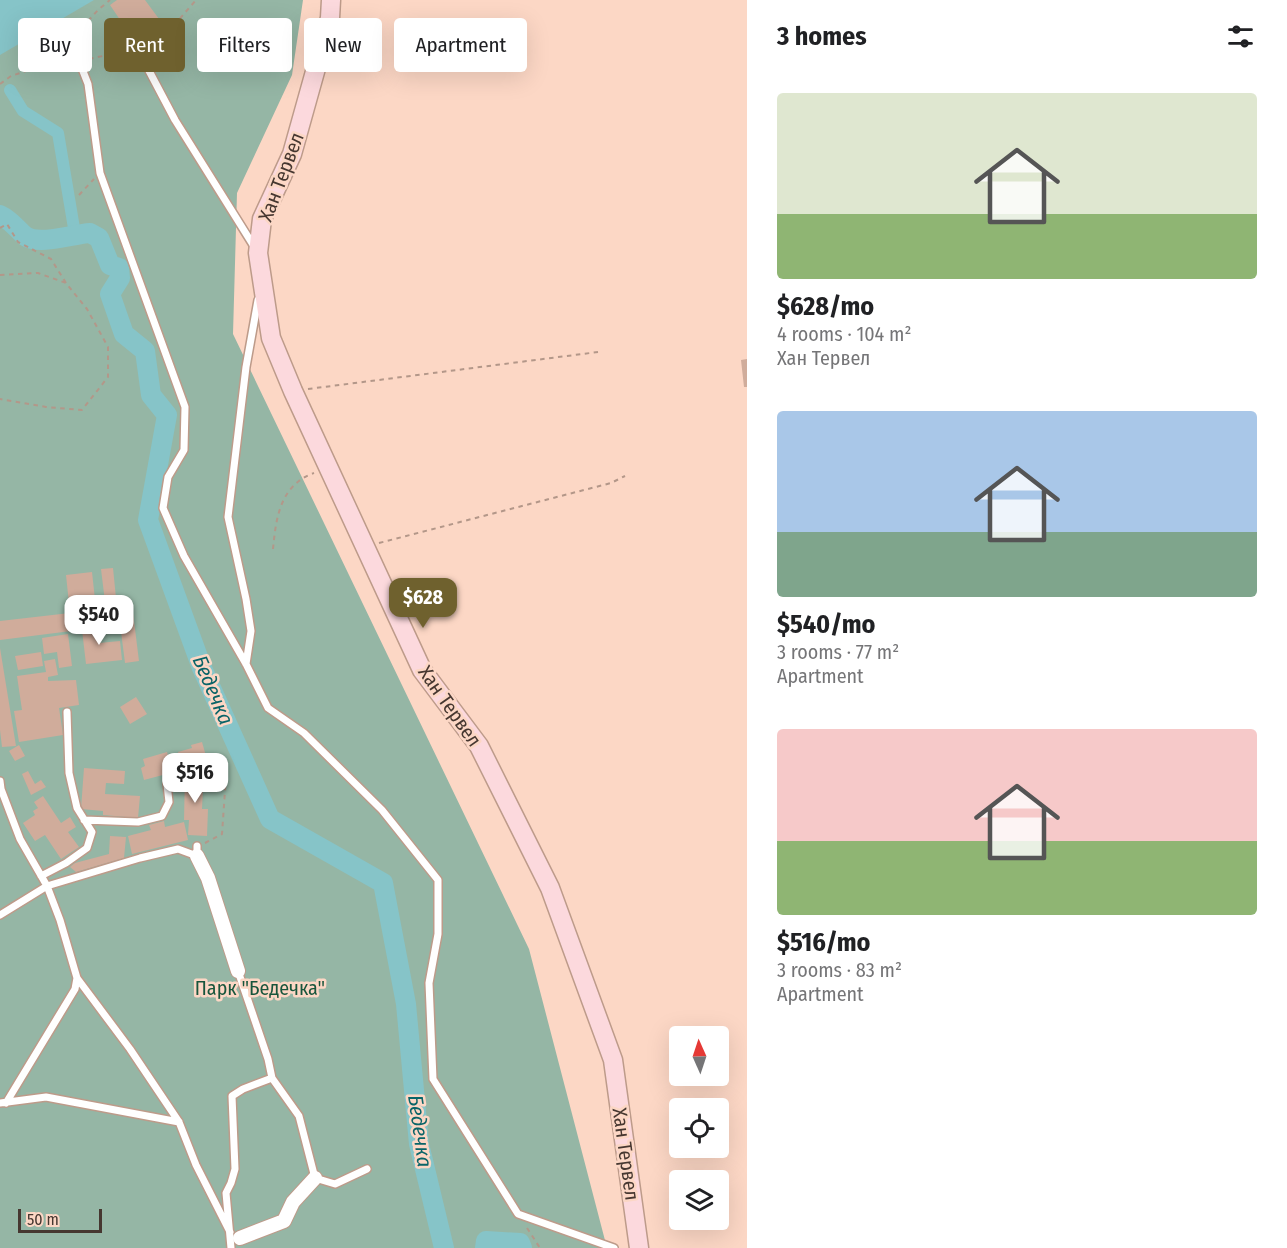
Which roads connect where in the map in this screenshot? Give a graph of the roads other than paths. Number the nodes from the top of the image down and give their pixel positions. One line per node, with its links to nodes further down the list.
1 (331, 0): 4 (street, Хан Тервел)
2 (83, 72): 6 (lane)
3 (150, 72): 4 (lane)
4 (258, 253): 5 (street, Хан Тервел)
5 (262, 280): 6 (lane); 24 (street, Хан Тервел)
6 (246, 664): 23 (lane)
7 (67, 712): 10 (lane)
8 (0, 781): 12 (lane)
9 (166, 784): 10 (lane)
10 (84, 820): 12 (lane)
11 (197, 851): 13 (lane); 15 (street)
12 (41, 876): 13 (lane)
13 (47, 886): 14 (lane); 16 (lane)
14 (0, 915)
15 (238, 971): 17 (lane)
16 (77, 978): 18 (lane); 19 (lane)
17 (272, 1078): 21 (lane); 22 (lane)
18 (3, 1103): 19 (lane)
19 (179, 1122): 22 (lane)
20 (367, 1169): 21 (lane)
21 (315, 1178): 22 (street)
22 (234, 1240)
23 (614, 1248)
24 (639, 1248)

